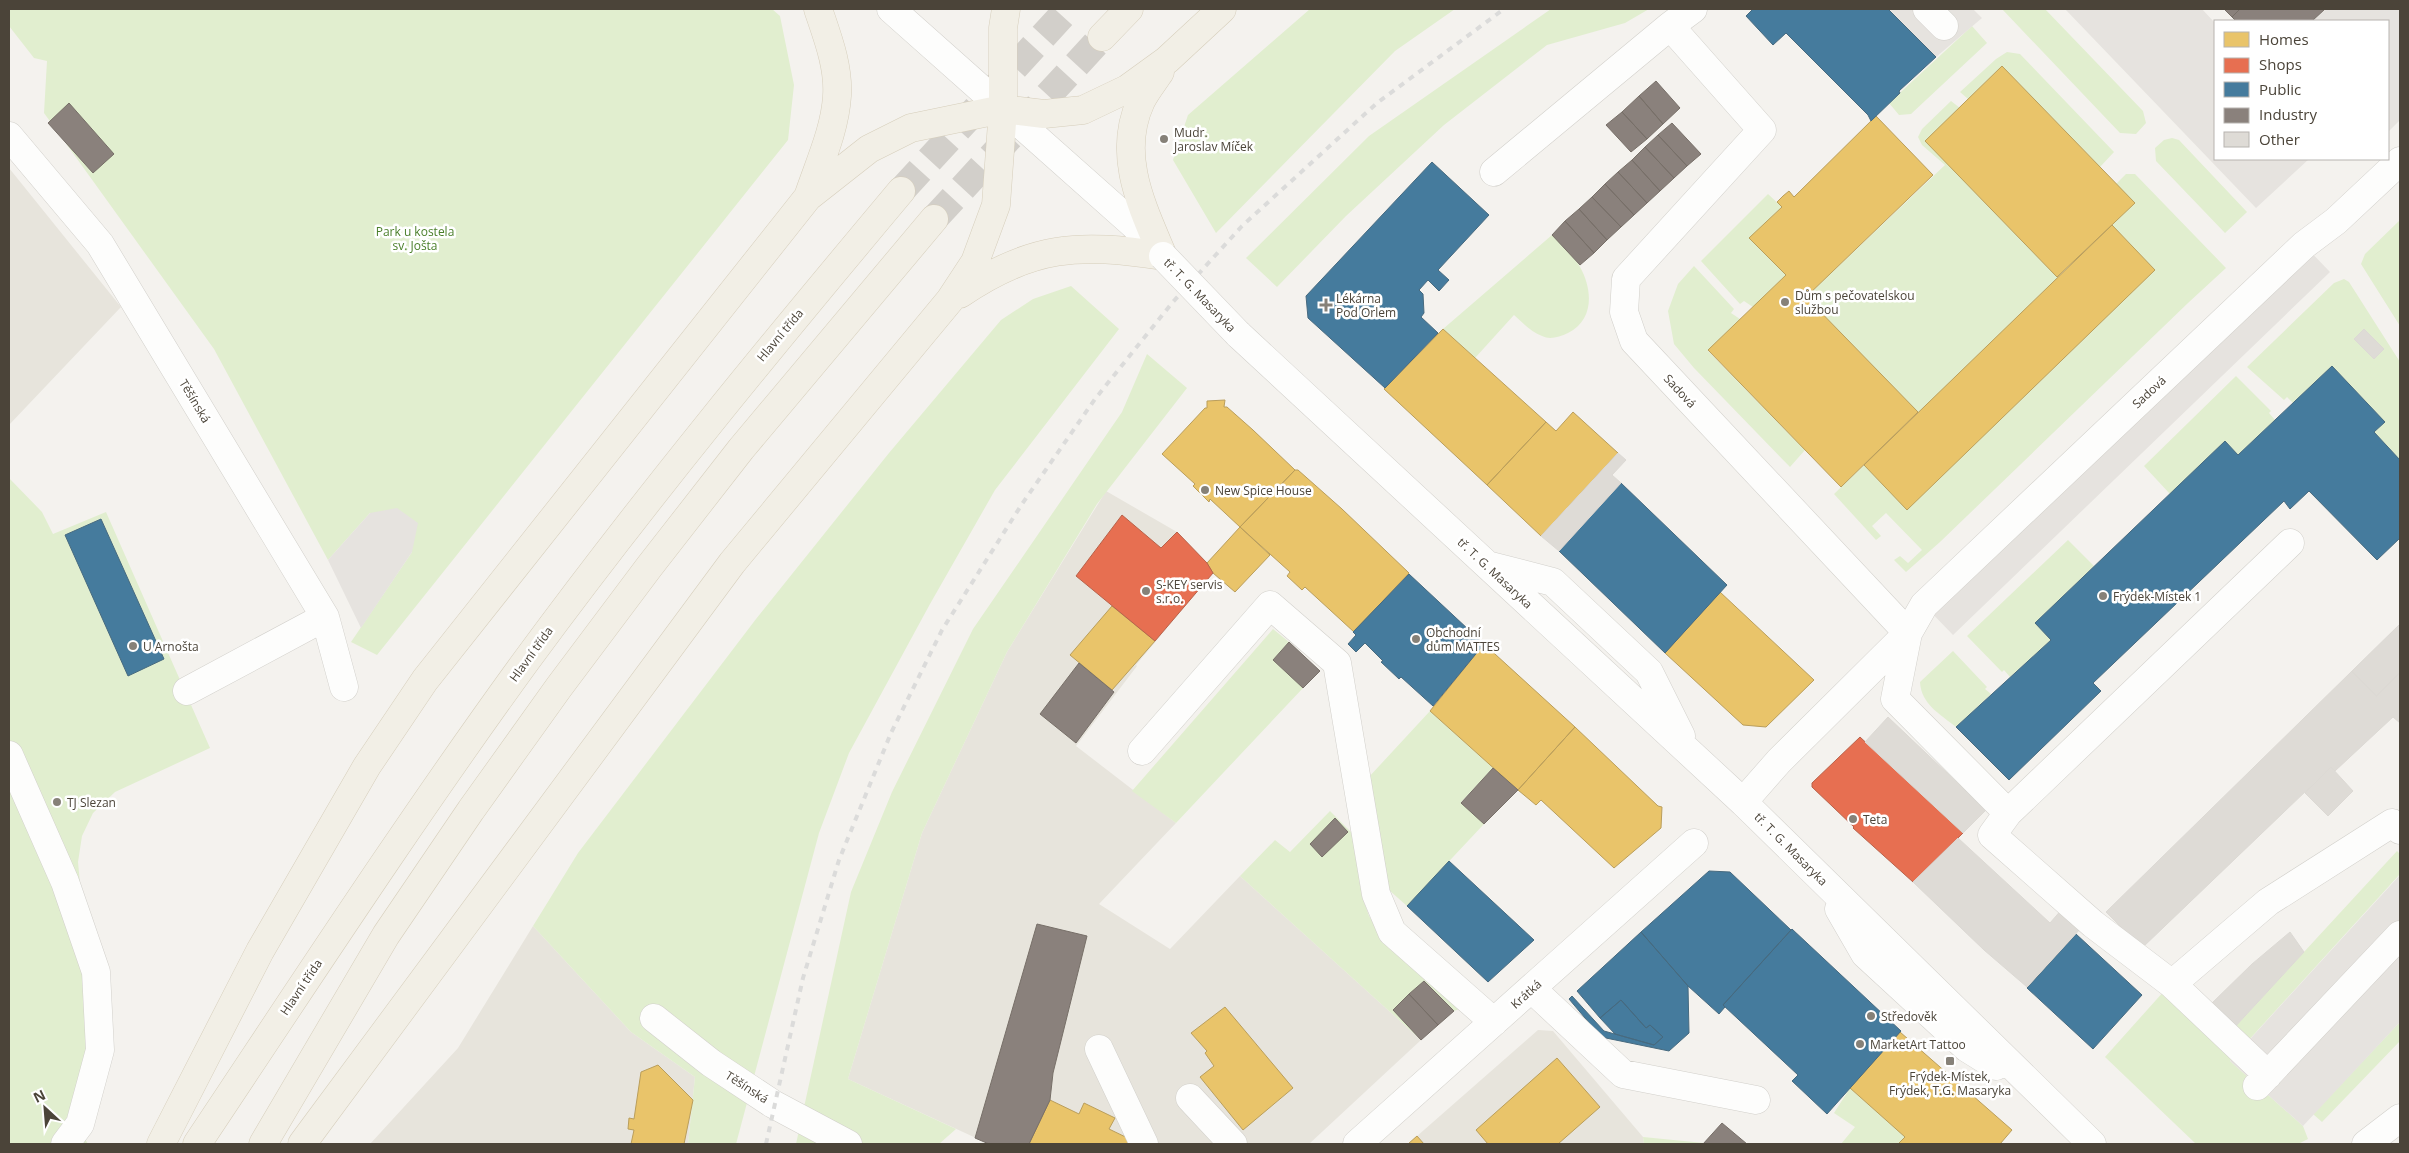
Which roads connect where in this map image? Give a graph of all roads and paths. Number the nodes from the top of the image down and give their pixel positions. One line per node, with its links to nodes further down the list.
1 (818, 9): 15 (main road)
2 (891, 9): 10 (street)
3 (1006, 9): 10 (main road)
4 (1129, 9): 8 (main road)
5 (1222, 9): 9 (main road)
6 (1693, 9): 7 (street)
7 (1670, 26): 13 (street); 22 (street, Sadová)
8 (1102, 38)
9 (1167, 60): 10 (main road); 16 (main road)
10 (1004, 110): 15 (main road); 16 (street); 19 (main road)
11 (9, 136): 21 (street, Těšínská)
12 (2400, 161): 22 (street, Sadová)
13 (1494, 172)
14 (901, 191): 42 (main road, Hlavní třída)
15 (808, 197): 41 (main road)
16 (1139, 218): 18 (main road)
17 (934, 220): 43 (main road)
18 (1163, 256): 19 (main road); 27 (street, tř. T. G. Masaryka, bridge)
19 (950, 300): 44 (main road)
20 (2290, 543): 28 (street)
21 (325, 617): 23 (street, Těšínská); 24 (street)
22 (1908, 633): 27 (street, Sadová); 28 (street)
23 (344, 687)
24 (187, 691)
25 (1142, 751): 35 (street)
26 (9, 755): 40 (street)
27 (1743, 802): 49 (street, tř. T. G. Masaryka)
28 (2008, 813): 32 (street)
29 (2397, 823): 32 (street)
30 (1694, 843): 33 (street, Krátká)
31 (2400, 935): 32 (street)
32 (2172, 984)
33 (1532, 988): 35 (street, Krátká); 38 (street)
34 (654, 1018): 45 (street, Těšínská)
35 (1494, 1022): 48 (street, Krátká)
36 (1099, 1049): 46 (street)
37 (1190, 1098): 47 (street)
38 (1756, 1100)
39 (2400, 1119): 50 (street); 51 (street)
40 (65, 1144)
41 (161, 1144)
42 (197, 1144)
43 (263, 1144)
44 (302, 1144)
45 (848, 1144)
46 (1144, 1144)
47 (1233, 1144)
48 (1357, 1144)
49 (2092, 1144)
50 (2366, 1144)
51 (2386, 1144)

